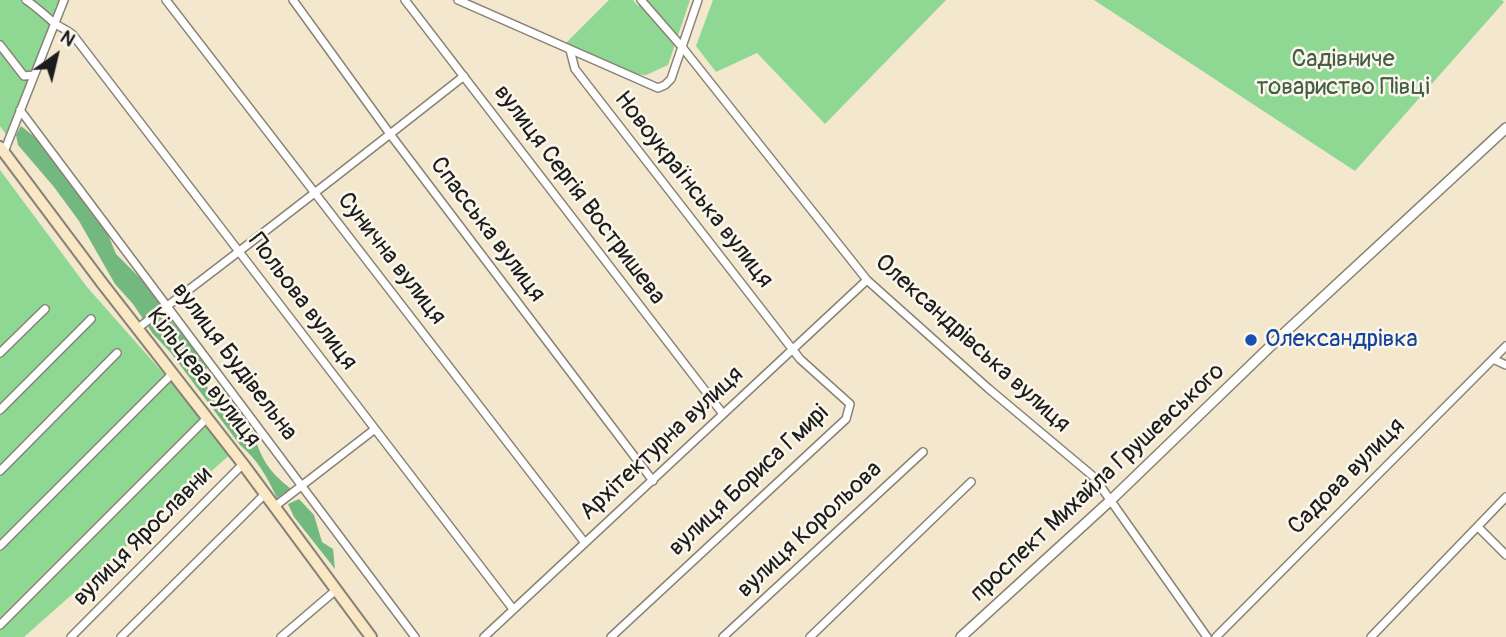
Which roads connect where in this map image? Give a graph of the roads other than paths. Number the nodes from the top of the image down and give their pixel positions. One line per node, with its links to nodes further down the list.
1 (26, 0): 9 (street, Польова вулиця)
2 (64, 0): 9 (street)
3 (166, 0): 19 (street, Сунична вулиця)
4 (293, 0): 17 (street, Спасська вулиця)
5 (405, 0): 14 (street, вулиця Сергія Востришева)
6 (458, 0): 12 (street)
7 (641, 0): 11 (street, Олександрівська вулиця)
8 (698, 0): 11 (street)
9 (55, 24): 13 (street); 20 (street, Польова вулиця)
10 (0, 45): 13 (street)
11 (682, 47): 12 (street); 21 (street, Олександрівська вулиця)
12 (570, 50): 27 (street, Новоукраїнська вулиця)
13 (34, 75): 15 (street)
14 (464, 76): 17 (street); 34 (street, вулиця Сергія Востришева)
15 (20, 110): 18 (street); 22 (street, вулиця Будівельна)
16 (1506, 128): 45 (street, проспект Михайла Грушевського)
17 (390, 134): 19 (street); 40 (street, Спасська вулиця)
18 (2, 150): 25 (main road, Кільцева вулиця)
19 (315, 191): 20 (street); 48 (street, Сунична вулиця)
20 (241, 252): 22 (street); 36 (street, Польова вулиця)
21 (867, 280): 27 (street, Архітектурна вулиця); 45 (street, Олександрівська вулиця)
22 (167, 306): 25 (street); 42 (street, вулиця Будівельна)
23 (45, 309): 28 (street)
24 (91, 319): 33 (street)
25 (138, 328): 32 (main road, Кільцева вулиця)
26 (1506, 346): 30 (street, Садова вулиця)
27 (793, 349): 34 (street, Архітектурна вулиця); 61 (street, вулиця Бориса Гмирі)
28 (0, 353)
29 (117, 353): 39 (street)
30 (1493, 359): 31 (street); 65 (street, Садова вулиця)
31 (1506, 365)
32 (173, 373): 35 (main road, Кільцева вулиця); 49 (street)
33 (0, 410)
34 (723, 414): 40 (street, Архітектурна вулиця)
35 (207, 418): 38 (main road, Кільцева вулиця); 53 (street)
36 (375, 429): 42 (street); 52 (street, Польова вулиця)
37 (923, 452): 62 (street, вулиця Корольова)
38 (243, 464): 43 (main road, Кільцева вулиця); 55 (street, вулиця Ярославни)
39 (0, 471)
40 (653, 481): 48 (street, Архітектурна вулиця)
41 (971, 482): 63 (street)
42 (303, 484): 46 (street); 59 (street, вулиця Будівельна)
43 (265, 494): 46 (main road, Кільцева вулиця); 56 (street)
44 (1506, 497): 47 (street)
45 (1111, 500): 54 (street, Олександрівська вулиця); 64 (street, проспект Михайла Грушевського)
46 (274, 507): 51 (main road, Кільцева вулиця)
47 (1478, 527): 50 (street); 66 (street)
48 (585, 543): 52 (street, Архітектурна вулиця)
49 (0, 546)
50 (1506, 555)
51 (336, 590): 57 (street); 58 (main road, Кільцева вулиця)
52 (513, 609): 60 (street, Архітектурна вулиця)
53 (0, 625)
54 (1204, 635)
55 (71, 637)
56 (121, 637)
57 (281, 637)
58 (371, 637)
59 (415, 637)
60 (484, 637)
61 (611, 637)
62 (724, 637)
63 (810, 637)
64 (961, 637)
65 (1216, 637)
66 (1371, 637)

